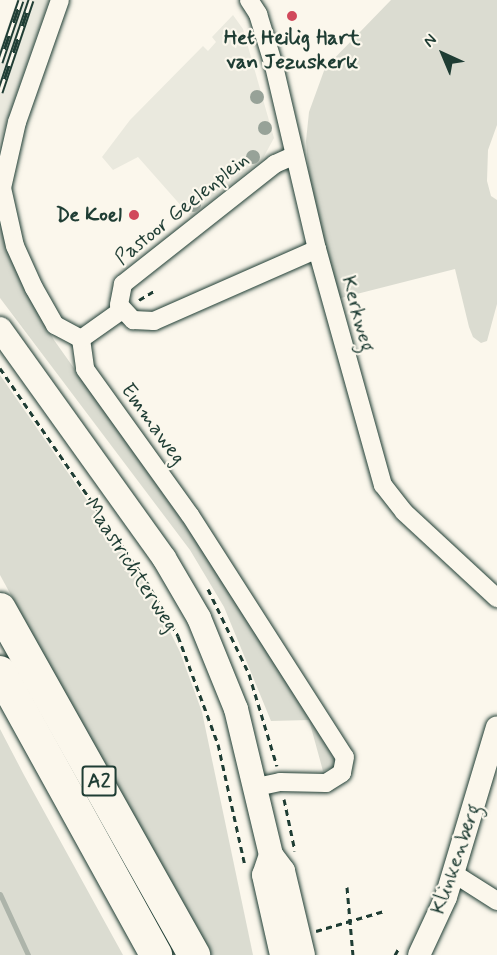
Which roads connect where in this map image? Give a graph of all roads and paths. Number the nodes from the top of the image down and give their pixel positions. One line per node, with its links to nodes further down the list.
1 (60, 0): 7 (street)
2 (249, 0): 3 (street, Kerkweg)
3 (293, 156): 4 (street, Kerkweg); 5 (street, Pastoor Geelenplein)
4 (317, 249): 5 (street); 9 (street, Kerkweg)
5 (122, 310): 7 (street)
6 (0, 329): 13 (main road, Maastrichterweg)
7 (81, 339): 13 (street, Emmaweg)
8 (0, 368): 15 (path, Maastrichterweg)
9 (497, 598)
10 (0, 609): 23 (highway, A2)
11 (0, 672): 22 (highway, A2)
12 (497, 727): 16 (street, Klinkenberg)
13 (256, 787): 14 (main road, Maastrichterweg)
14 (271, 855): 24 (main road, Maastrichterweg); 25 (main road, Maastrichterweg)
15 (246, 868)
16 (453, 873): 18 (street); 27 (street, Klinkenberg)
17 (347, 887): 20 (path)
18 (497, 901)
19 (384, 911): 20 (path)
20 (351, 921): 21 (path); 26 (path)
21 (315, 932)
22 (156, 955)
23 (194, 955)
24 (282, 955)
25 (303, 955)
26 (353, 955)
27 (419, 955)

